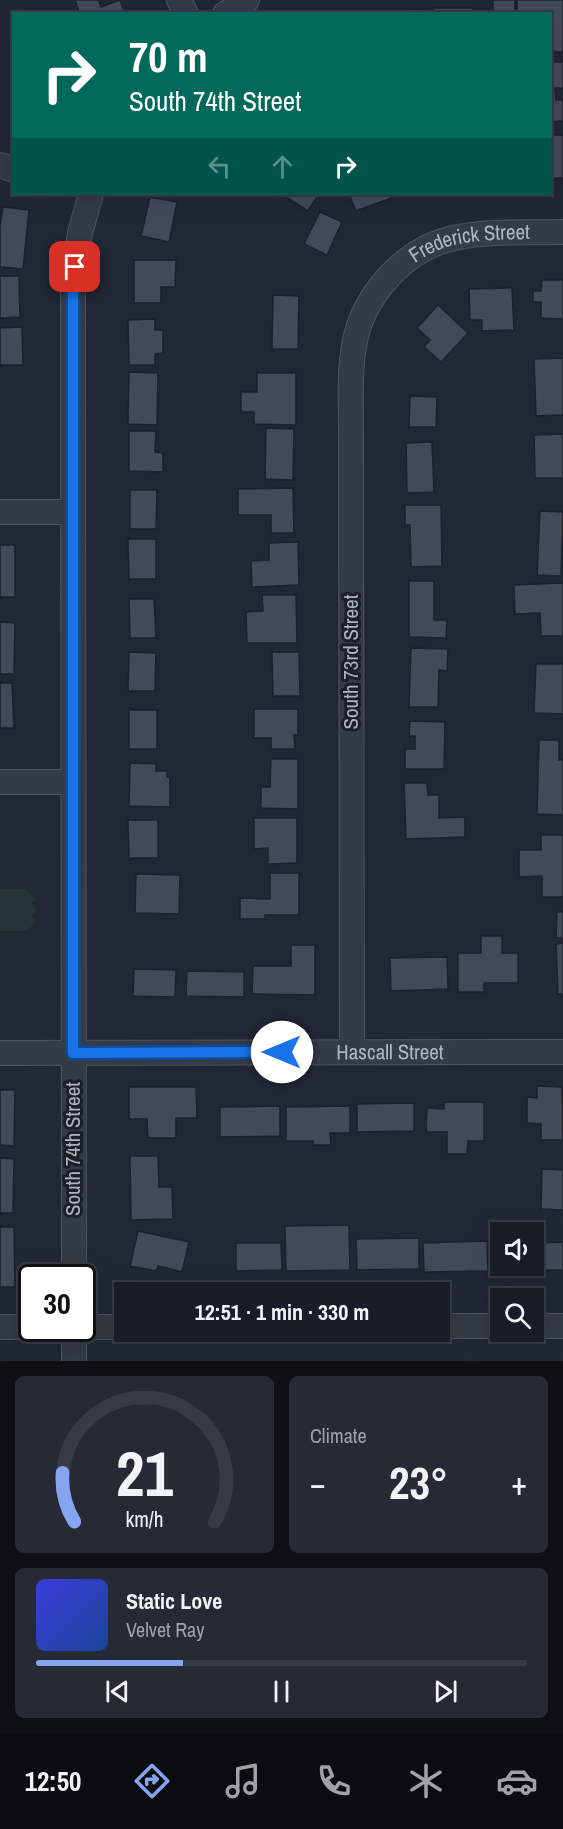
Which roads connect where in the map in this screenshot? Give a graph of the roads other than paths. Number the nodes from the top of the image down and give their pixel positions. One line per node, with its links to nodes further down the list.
1 (247, 0): 2 (street)
2 (228, 12)
3 (84, 196): 7 (street, South 74th Street)
4 (563, 232): 5 (street, Frederick Street)
5 (386, 280): 10 (street, South 73rd Street)
6 (0, 512): 7 (street)
7 (72, 512): 9 (street, South 74th Street)
8 (0, 782): 9 (street)
9 (72, 782): 13 (street, South 74th Street)
10 (352, 1052): 11 (street, Hascall Street); 13 (street, Hascall Street)
11 (563, 1052)
12 (0, 1053): 13 (street, Hascall Street)
13 (73, 1053): 14 (street, South 74th Street)
14 (74, 1264)
15 (450, 1326): 16 (street)
16 (490, 1326)
17 (544, 1326): 18 (street)
18 (563, 1326)
19 (0, 1327): 20 (street)
20 (18, 1327)
21 (96, 1327): 22 (street)
22 (114, 1327)
23 (74, 1342): 24 (street)
24 (74, 1361)

